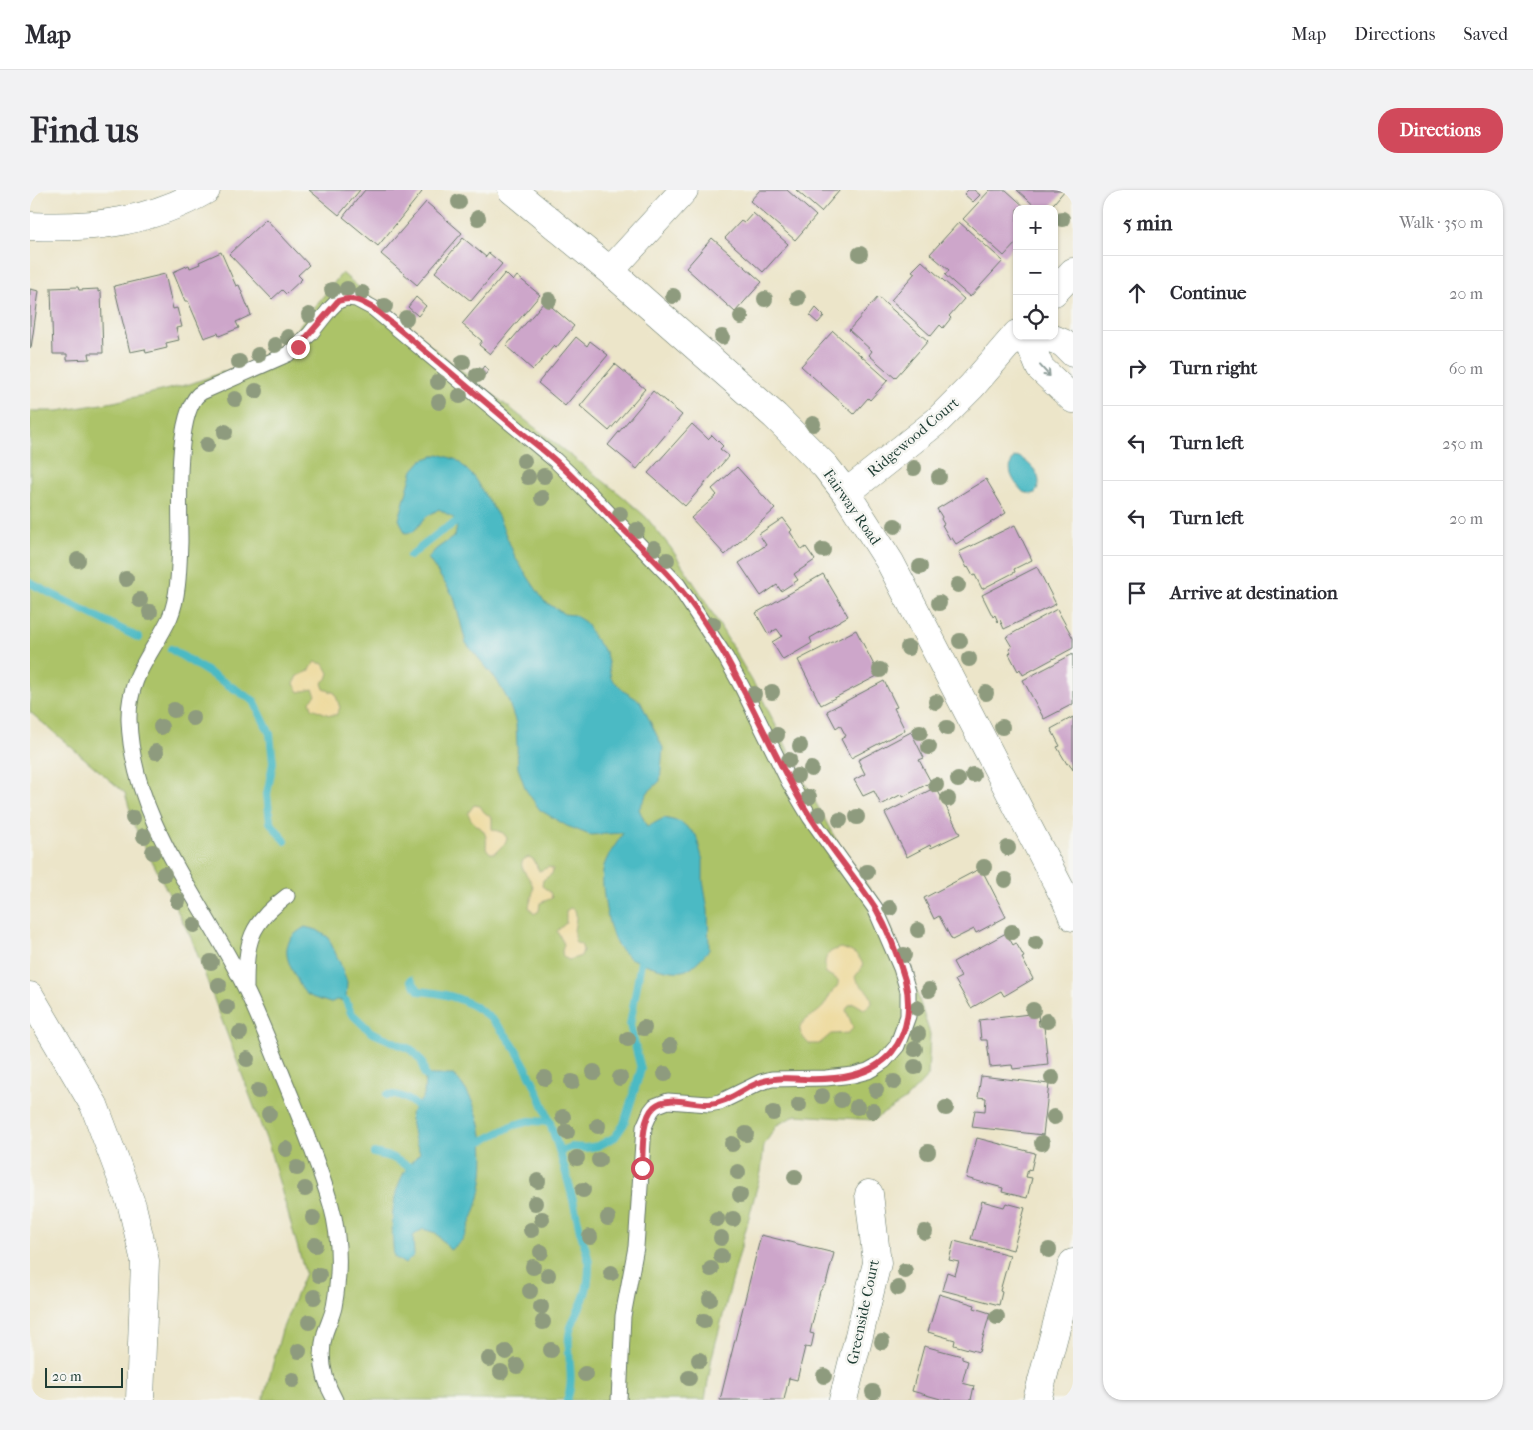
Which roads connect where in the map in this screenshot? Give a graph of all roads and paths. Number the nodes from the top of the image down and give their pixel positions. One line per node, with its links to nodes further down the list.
1 (206, 190): 4 (street)
2 (512, 190): 5 (street, Fairway Road)
3 (684, 190): 5 (street)
4 (30, 226)
5 (610, 271): 13 (street, Fairway Road)
6 (1073, 272): 7 (street)
7 (1058, 288)
8 (1013, 339): 13 (street, Ridgewood Court)
9 (1029, 340): 12 (street, one-way to 12)
10 (1054, 340): 11 (street)
11 (1073, 353)
12 (1073, 399)
13 (846, 493): 15 (street, Fairway Road)
14 (287, 896): 16 (lane)
15 (1073, 917)
16 (246, 989): 21 (lane); 22 (lane)
17 (30, 996): 20 (street)
18 (869, 1194): 23 (street, Greenside Court)
19 (1073, 1263): 24 (street)
20 (140, 1400)
21 (335, 1400)
22 (619, 1400)
23 (843, 1400)
24 (1037, 1400)

